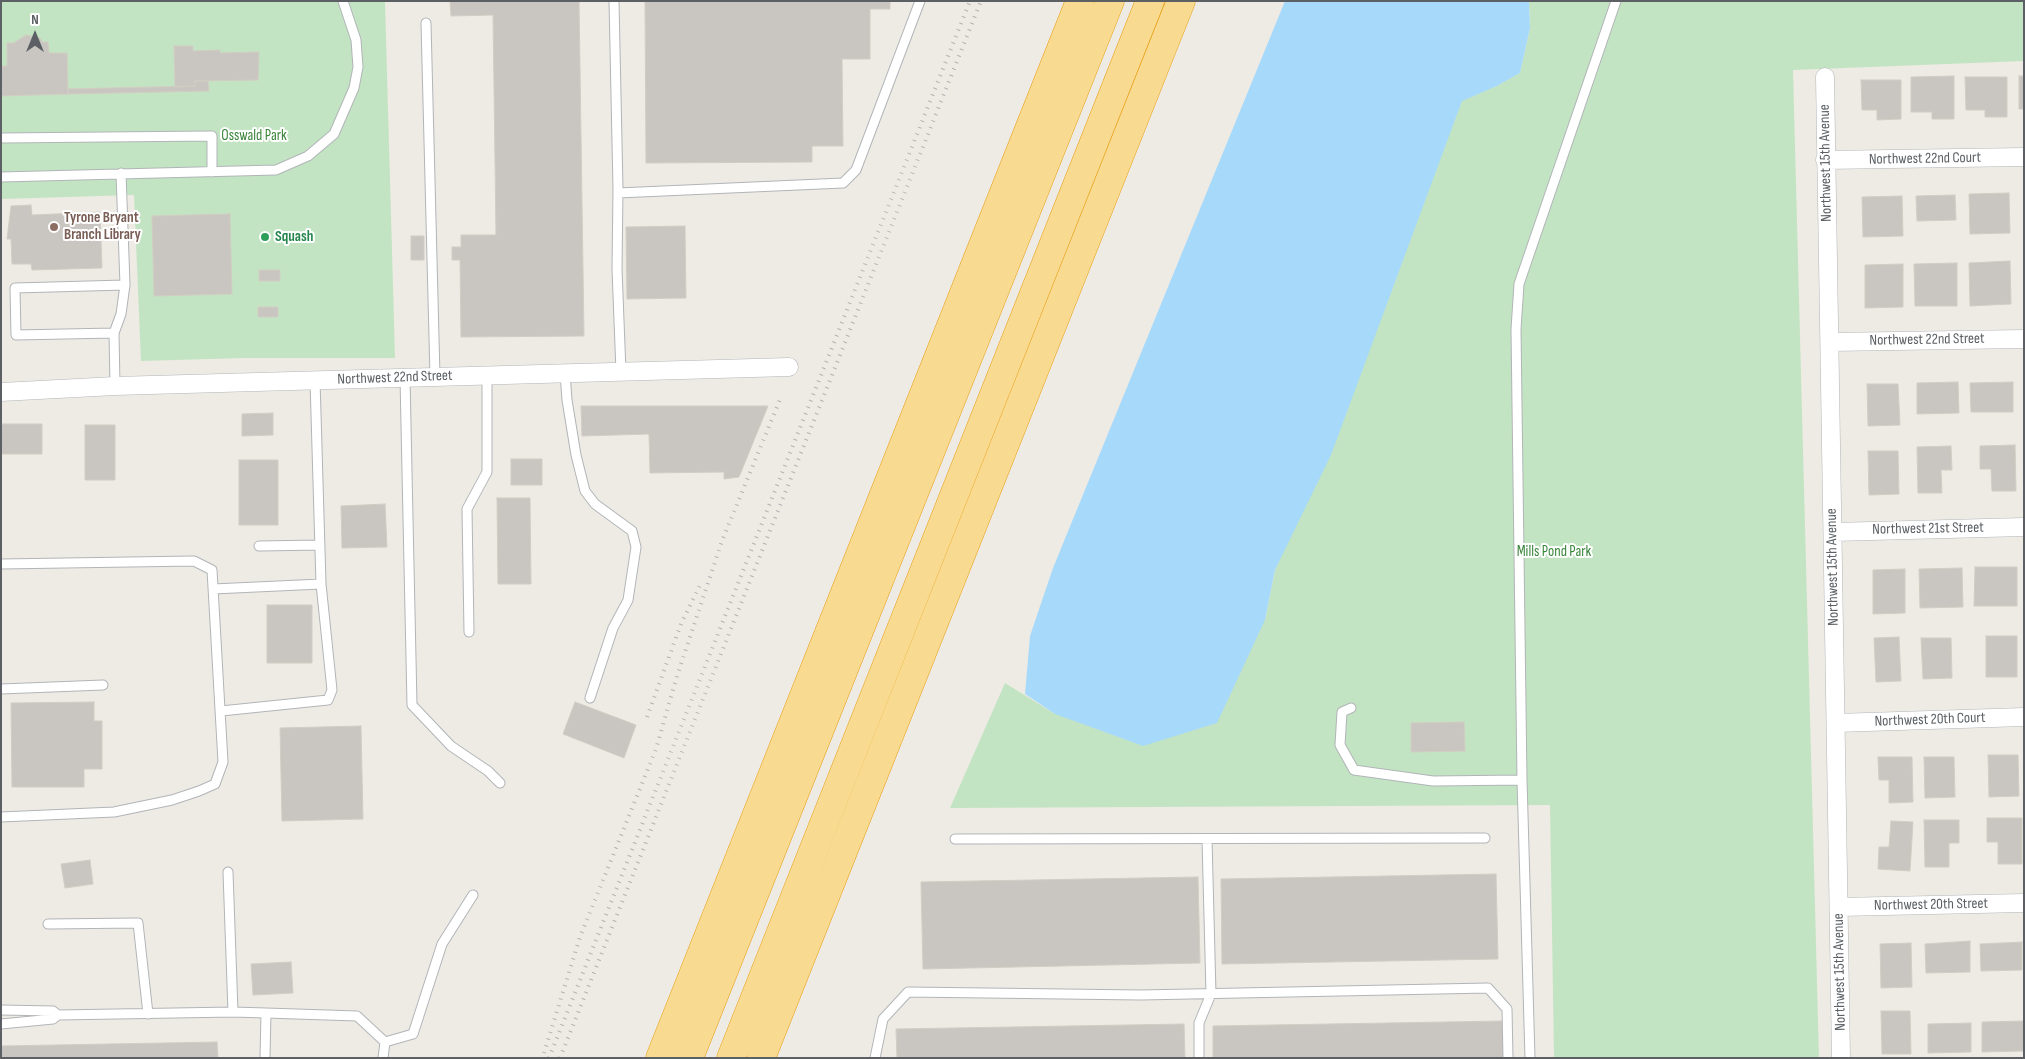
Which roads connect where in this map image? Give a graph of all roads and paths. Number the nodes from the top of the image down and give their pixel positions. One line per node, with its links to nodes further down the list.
1 (343, 1): 14 (lane)
2 (614, 1): 17 (lane)
3 (920, 1): 17 (lane)
4 (1080, 1): 67 (highway)
5 (1110, 1): 68 (highway)
6 (1150, 1): 69 (highway)
7 (1181, 1): 70 (highway)
8 (1616, 1): 46 (lane)
9 (426, 23): 26 (lane)
10 (1825, 77): 13 (street, Northwest 15th Avenue)
11 (1, 138): 14 (lane)
12 (2024, 157): 13 (street, Northwest 22nd Court)
13 (1826, 160): 21 (street, Northwest 15th Avenue)
14 (212, 172): 15 (lane)
15 (121, 173): 16 (lane); 18 (lane)
16 (1, 177)
17 (618, 193): 23 (lane)
18 (125, 285): 19 (lane); 19 (lane)
19 (114, 332): 29 (lane)
20 (2024, 339): 21 (street, Northwest 22nd Street)
21 (1830, 342): 32 (street, Northwest 15th Avenue)
22 (788, 367): 23 (street, Northwest 22nd Street)
23 (620, 372): 24 (street, Northwest 22nd Street)
24 (565, 374): 25 (street, Northwest 22nd Street); 41 (lane)
25 (487, 376): 26 (street, Northwest 22nd Street); 38 (lane)
26 (435, 377): 27 (street, Northwest 22nd Street)
27 (405, 378): 28 (street, Northwest 22nd Street); 47 (lane)
28 (316, 380): 29 (street, Northwest 22nd Street); 33 (lane)
29 (116, 386): 30 (street, Northwest 22nd Street)
30 (1, 392)
31 (2024, 527): 32 (street, Northwest 21st Street)
32 (1833, 532): 45 (street, Northwest 15th Avenue)
33 (320, 545): 34 (lane); 36 (lane)
34 (259, 546)
35 (1, 564): 37 (lane)
36 (321, 584): 37 (lane); 43 (lane)
37 (213, 589): 43 (lane)
38 (469, 632)
39 (102, 685): 40 (lane)
40 (1, 689)
41 (590, 698)
42 (1352, 708): 46 (lane)
43 (221, 711): 48 (lane)
44 (2024, 717): 45 (street, Northwest 20th Court)
45 (1836, 723): 55 (street, Northwest 15th Avenue)
46 (1522, 780): 74 (lane)
47 (500, 783)
48 (1, 817)
49 (1485, 838): 50 (lane)
50 (1207, 839): 51 (lane); 57 (lane)
51 (955, 840)
52 (228, 872): 59 (lane)
53 (473, 895): 64 (lane)
54 (2024, 903): 55 (street, Northwest 20th Street)
55 (1839, 907): 75 (street, Northwest 15th Avenue)
56 (48, 924): 61 (lane)
57 (1211, 994): 71 (lane); 72 (lane); 73 (lane)
58 (1, 1010): 62 (lane)
59 (233, 1012): 60 (lane); 61 (lane)
60 (266, 1013): 64 (lane); 65 (lane)
61 (148, 1014): 62 (lane)
62 (58, 1015): 63 (lane)
63 (1, 1024)
64 (385, 1042): 66 (lane)
65 (265, 1058)
66 (383, 1058)
67 (660, 1058)
68 (689, 1058)
69 (731, 1058)
70 (760, 1058)
71 (875, 1058)
72 (1199, 1058)
73 (1508, 1058)
74 (1530, 1058)
75 (1841, 1058)

